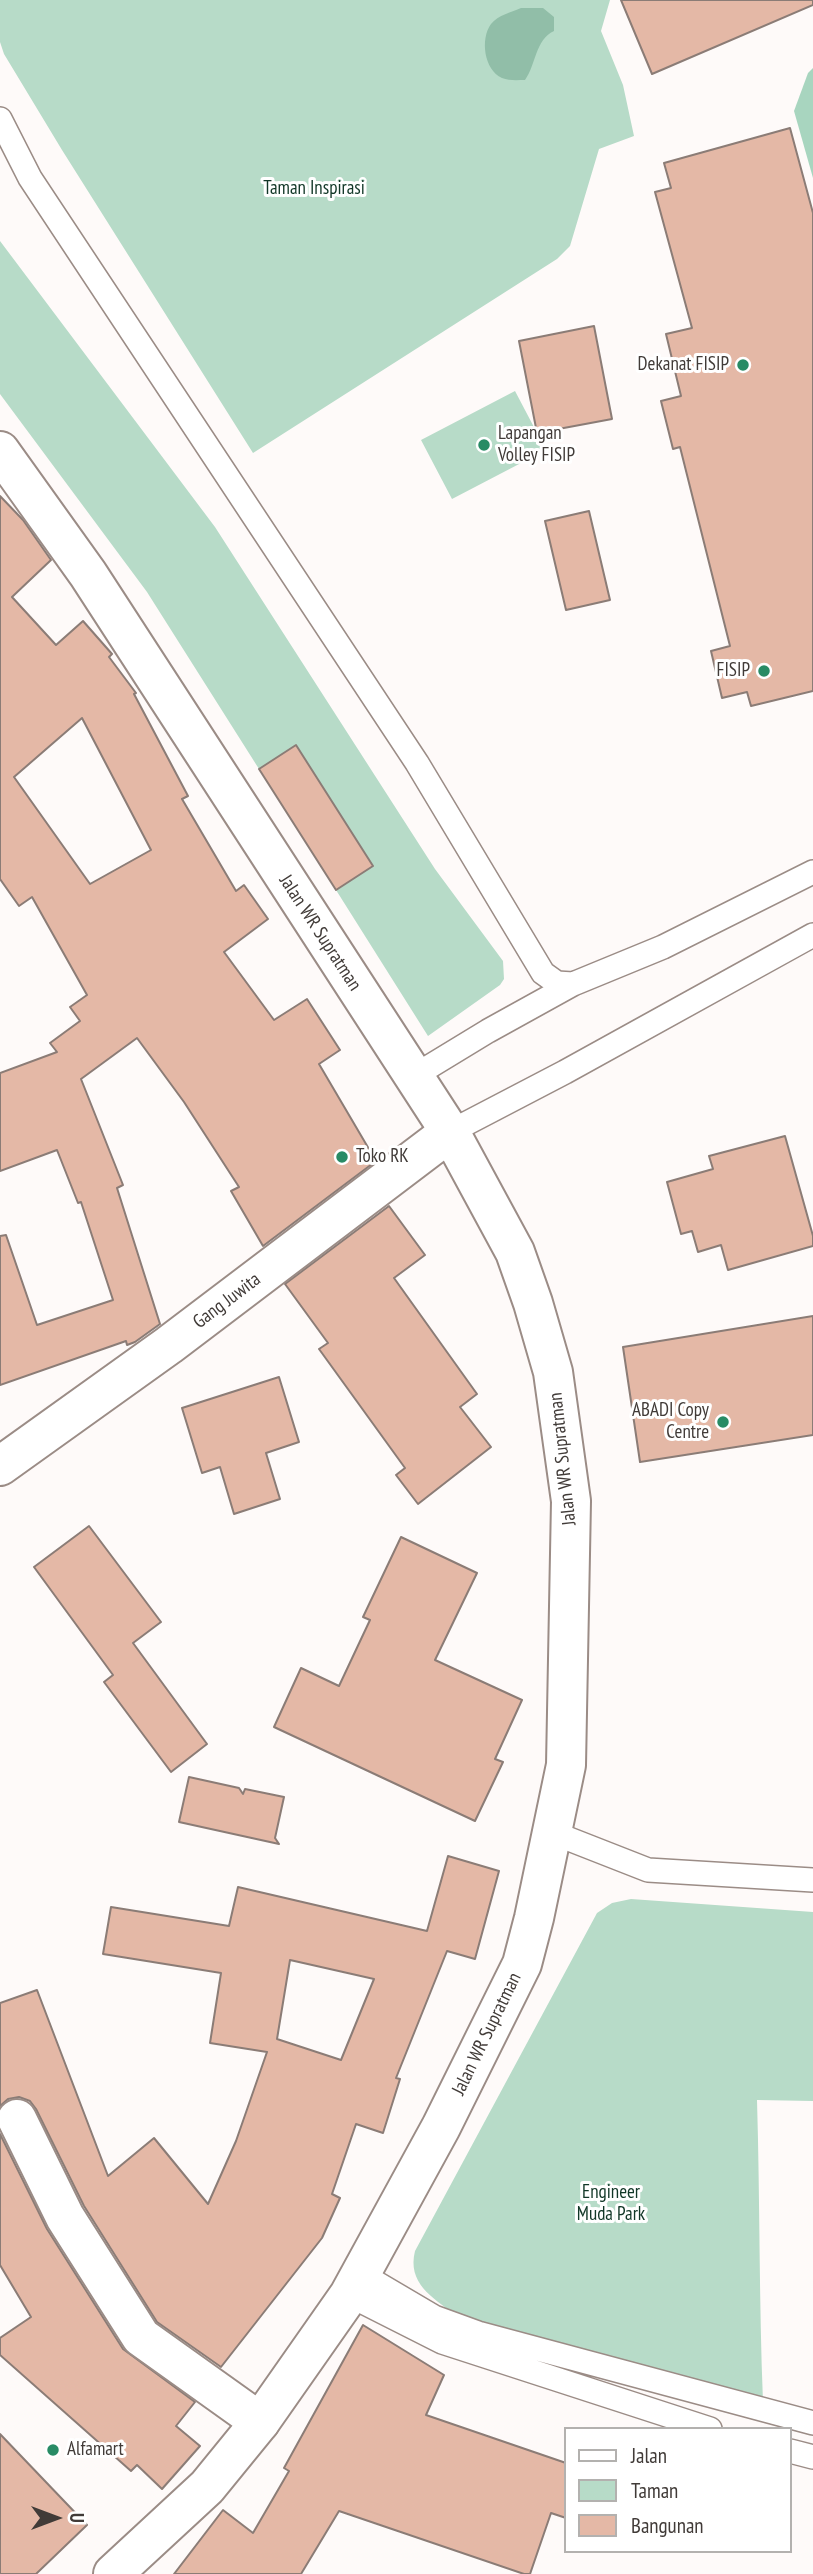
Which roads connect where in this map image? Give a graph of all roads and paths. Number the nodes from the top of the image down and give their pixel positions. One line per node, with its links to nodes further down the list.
1 (0, 120): 5 (lane)
2 (0, 451): 6 (main road, Jalan WR Supratman)
3 (813, 872): 5 (lane)
4 (813, 935): 7 (lane)
5 (573, 984): 6 (lane)
6 (414, 1076): 7 (main road, Jalan WR Supratman)
7 (450, 1132): 8 (main road, Gang Juwita); 9 (main road, Jalan WR Supratman)
8 (0, 1466)
9 (551, 1832): 10 (lane); 12 (main road, Jalan WR Supratman)
10 (813, 1880)
11 (17, 2119): 13 (main road)
12 (355, 2284): 13 (main road, Jalan WR Supratman); 14 (lane); 15 (lane)
13 (260, 2422): 18 (main road, Jalan WR Supratman)
14 (813, 2423)
15 (704, 2427)
16 (792, 2452): 17 (lane)
17 (813, 2457)
18 (113, 2574)

